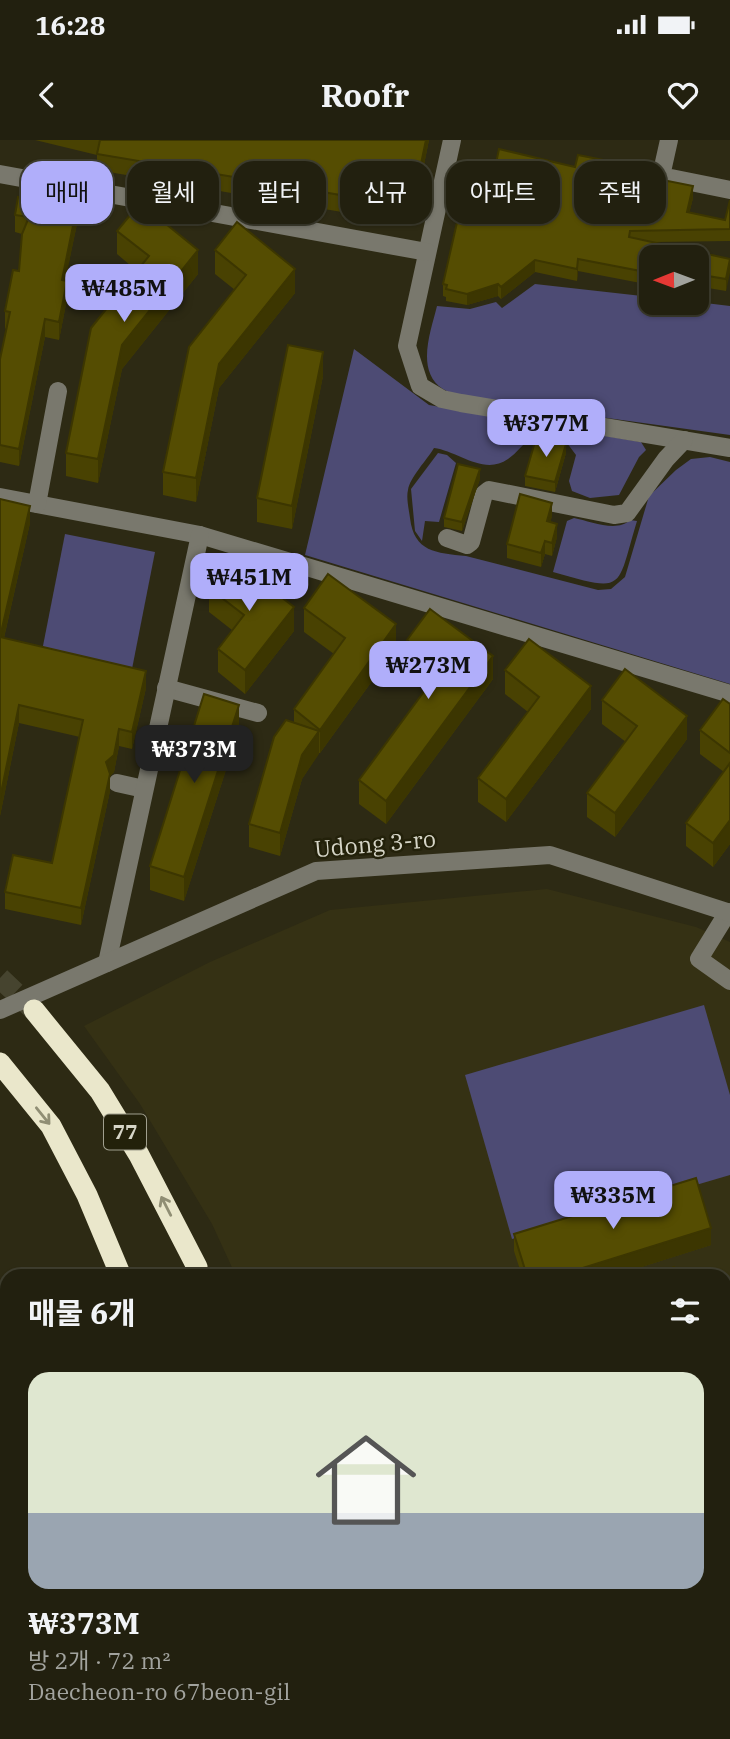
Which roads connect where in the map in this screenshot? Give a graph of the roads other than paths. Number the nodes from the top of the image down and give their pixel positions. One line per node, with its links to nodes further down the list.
1 (452, 140): 5 (street)
2 (669, 140): 4 (street)
3 (0, 174): 5 (street)
4 (730, 190)
5 (427, 252): 7 (street)
6 (58, 391): 10 (street)
7 (684, 440): 8 (street); 12 (street)
8 (730, 448)
9 (0, 497): 10 (street)
10 (37, 504): 11 (street)
11 (200, 536): 13 (street); 14 (street)
12 (447, 538)
13 (166, 688): 15 (street); 17 (street)
14 (730, 694)
15 (258, 713)
16 (117, 782): 17 (street)
17 (144, 789): 19 (street)
18 (729, 912): 19 (street, Udong 3-ro); 20 (street)
19 (107, 963): 21 (street, Udong 3-ro)
20 (730, 981)
21 (0, 1010)
22 (34, 1010): 24 (highway, 77, one-way to 22)
23 (0, 1063): 25 (highway, one-way to 25)
24 (197, 1267)
25 (118, 1269)

